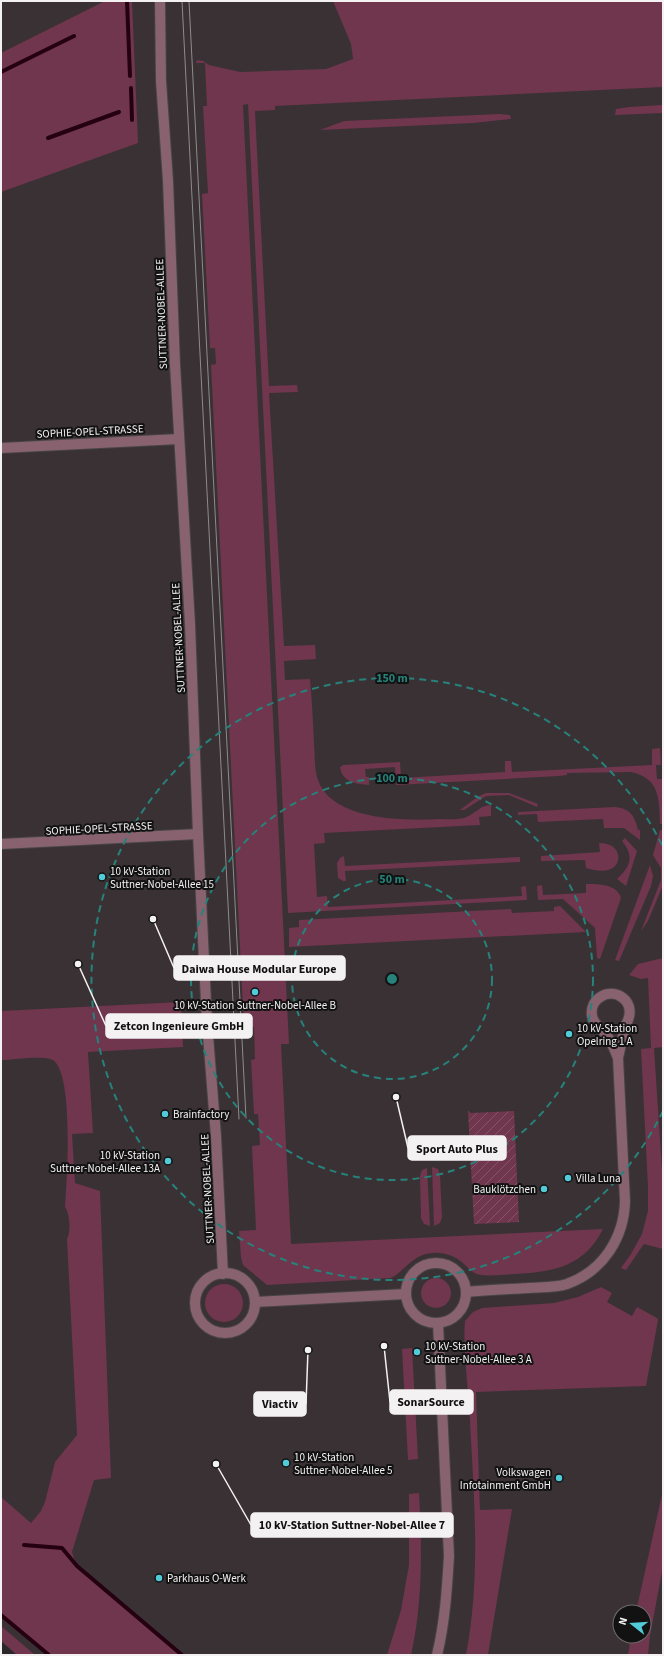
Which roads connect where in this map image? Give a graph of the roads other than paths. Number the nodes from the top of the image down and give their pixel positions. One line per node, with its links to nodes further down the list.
1 (160, 1): 2 (street, SUTTNER-NOBEL-ALLEE)
2 (179, 439): 3 (street, SOPHIE-OPEL-STRASSE); 4 (street, SUTTNER-NOBEL-ALLEE)
3 (1, 448)
4 (198, 834): 5 (street, SOPHIE-OPEL-STRASSE); 7 (street, SUTTNER-NOBEL-ALLEE)
5 (1, 844)
6 (618, 1058): 6 (street); 8 (street)
7 (223, 1274): 10 (street); 10 (street)
8 (466, 1292): 9 (street); 11 (street)
9 (406, 1294): 10 (street); 11 (street)
10 (255, 1302)
11 (438, 1323): 12 (street)
12 (438, 1655)

